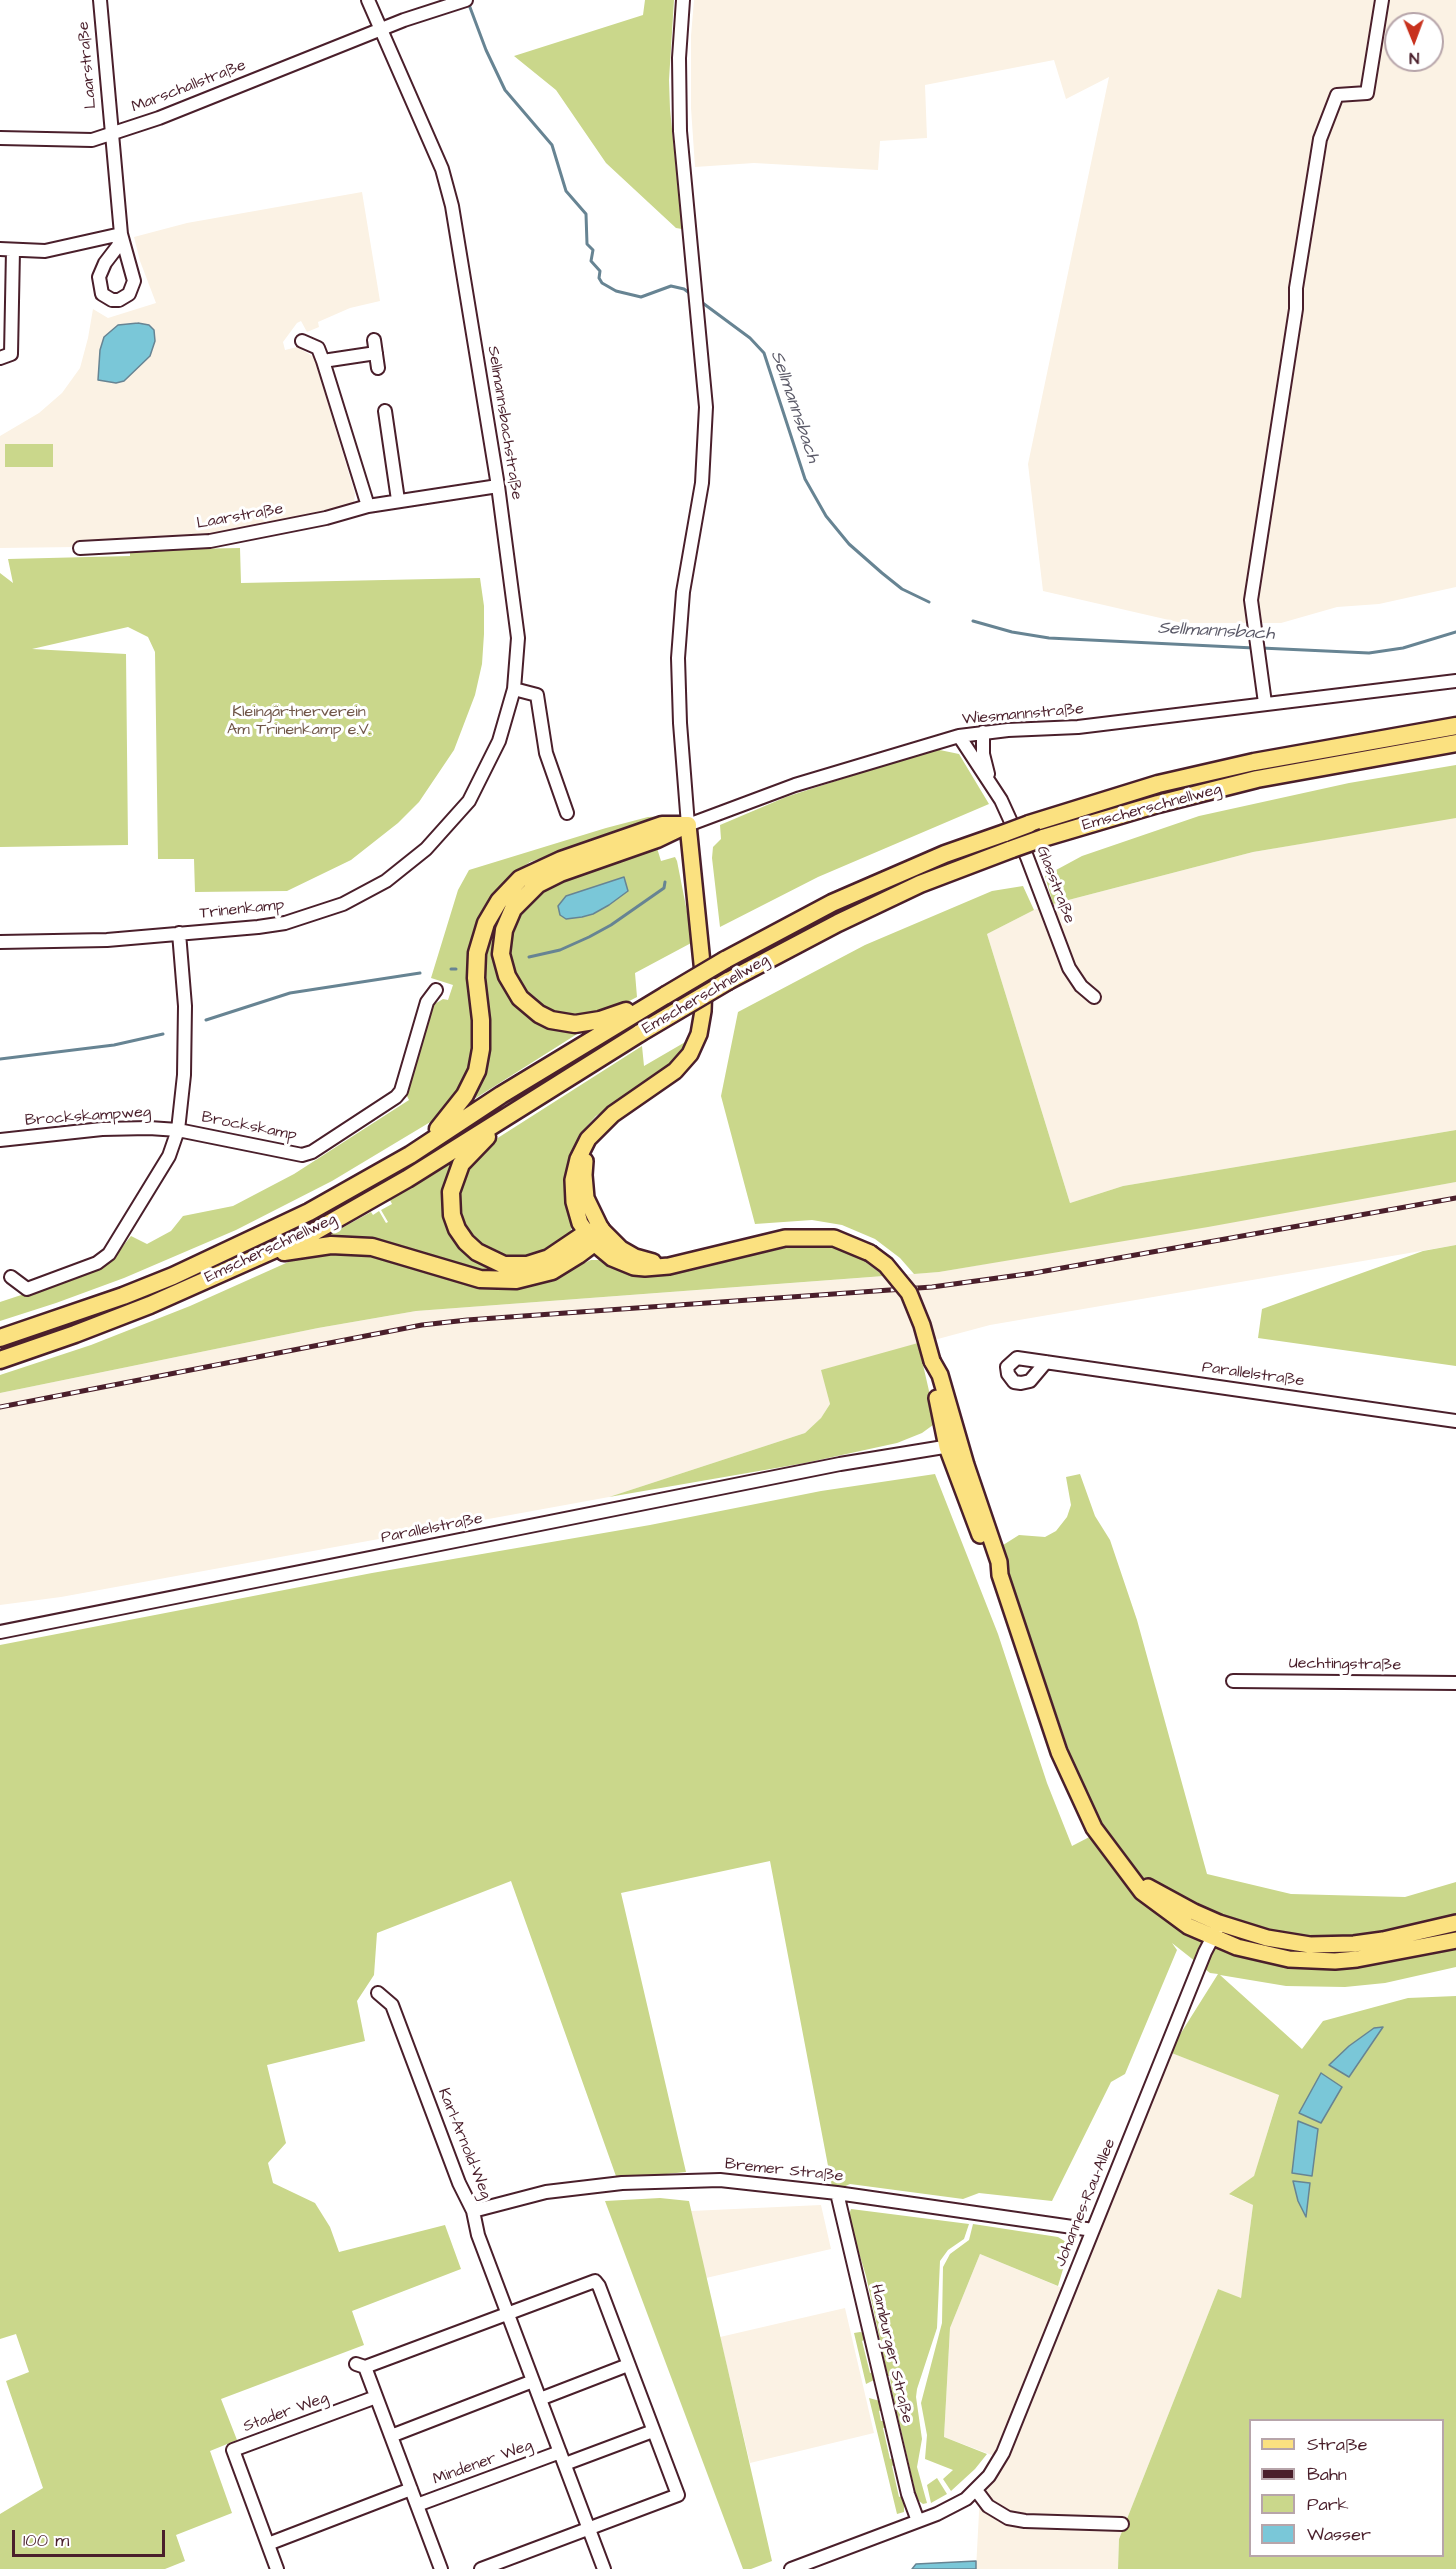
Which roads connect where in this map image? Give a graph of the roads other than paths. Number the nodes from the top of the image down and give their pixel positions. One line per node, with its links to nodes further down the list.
1 (100, 0): 7 (street, Laarstraße)
2 (368, 0): 6 (street, Sellmannsbachstraße)
3 (683, 0): 30 (street)
4 (1382, 0): 23 (street)
5 (462, 1): 6 (street, Marschallstraße)
6 (382, 29): 7 (street, Marschallstraße); 17 (street, Sellmannsbachstraße)
7 (112, 134): 8 (street, Marschallstraße); 9 (street, Laarstraße)
8 (0, 138)
9 (121, 234): 9 (street, Laarstraße); 11 (street)
10 (0, 249): 11 (street)
11 (13, 250): 13 (street)
12 (302, 341): 14 (street)
13 (0, 358)
14 (323, 361): 15 (street); 19 (street)
15 (378, 368)
16 (385, 411): 18 (street)
17 (498, 486): 18 (street, Laarstraße); 22 (street, Sellmannsbachstraße)
18 (398, 500): 19 (street, Laarstraße)
19 (368, 506): 20 (street, Laarstraße)
20 (80, 548)
21 (1456, 681): 23 (street, Wiesmannstraße)
22 (514, 689): 29 (street); 31 (street, Trinenkamp)
23 (1265, 703): 25 (street, Wiesmannstraße)
24 (1456, 726): 35 (highway, Emscherschnellweg, bridge)
25 (984, 732): 26 (street, Wiesmannstraße); 28 (street, Glasstraße)
26 (959, 736): 28 (street, Glasstraße); 30 (street, Wiesmannstraße)
27 (1456, 743): 36 (highway, Emscherschnellweg, bridge)
28 (990, 781): 34 (street, Glasstraße)
29 (567, 813)
30 (688, 825): 35 (highway); 39 (highway); 40 (main road)
31 (179, 933): 32 (street, Trinenkamp); 37 (street, Brockskamp)
32 (0, 942)
33 (436, 990): 37 (street, Brockskamp)
34 (1094, 997)
35 (638, 1009): 39 (highway, Emscherschnellweg)
36 (516, 1110): 40 (highway); 41 (highway, Emscherschnellweg)
37 (178, 1130): 38 (street, Brockskampweg); 42 (street, Brockskamp)
38 (0, 1140)
39 (410, 1155): 43 (highway, Emscherschnellweg)
40 (593, 1235): 41 (highway); 47 (main road, bridge)
41 (237, 1266): 44 (highway, Emscherschnellweg)
42 (11, 1277)
43 (0, 1338)
44 (0, 1360)
45 (1046, 1362): 46 (street, Parallelstraße)
46 (1456, 1421)
47 (952, 1441): 48 (street, Parallelstraße); 52 (main road)
48 (0, 1632)
49 (1233, 1681): 50 (street, Uechtingstraße)
50 (1456, 1683)
51 (1456, 1923): 52 (main road)
52 (1216, 1930): 53 (main road); 57 (street, Johannes-Rau-Allee)
53 (1456, 1940)
54 (378, 1993): 56 (street, Karl-Arnold-Weg)
55 (837, 2193): 56 (street, Bremer Straße); 57 (street, Bremer Straße); 69 (street, Hamburger Straße)
56 (473, 2211): 58 (street, Karl-Arnold-Weg)
57 (1093, 2230): 67 (street, Johannes-Rau-Allee)
58 (508, 2314): 59 (street); 60 (street, Karl-Arnold-Weg); 61 (street, Mindener Weg)
59 (628, 2365): 62 (street); 63 (street)
60 (533, 2382): 62 (street, Karl-Arnold-Weg); 64 (street)
61 (376, 2397): 64 (street, Mindener Weg); 72 (street, Stader Weg)
62 (540, 2399): 65 (street, Karl-Arnold-Weg)
63 (653, 2431): 65 (street); 71 (street)
64 (391, 2436): 66 (street, Mindener Weg)
65 (563, 2458): 68 (street, Mindener Weg); 71 (street, Karl-Arnold-Weg)
66 (411, 2489): 68 (street, Mindener Weg); 72 (street)
67 (976, 2490): 69 (street, Johannes-Rau-Allee); 70 (street)
68 (417, 2505): 74 (street, Mindener Weg)
69 (918, 2521): 77 (street, Johannes-Rau-Allee)
70 (1122, 2524)
71 (589, 2528): 75 (street); 76 (street, Karl-Arnold-Weg)
72 (267, 2544): 73 (street, Stader Weg)
73 (277, 2569)
74 (441, 2569)
75 (481, 2569)
76 (604, 2569)
77 (791, 2569)

